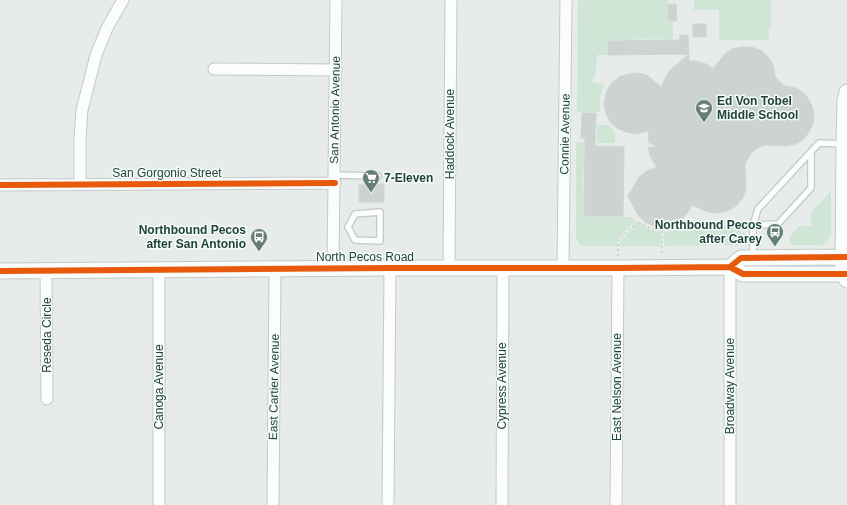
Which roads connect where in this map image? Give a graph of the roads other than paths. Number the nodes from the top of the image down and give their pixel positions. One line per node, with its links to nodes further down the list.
1 (123, 0): 13 (street)
2 (336, 0): 6 (street, San Antonio Avenue)
3 (452, 0): 22 (street, Haddock Avenue)
4 (566, 0): 24 (street, Connie Avenue)
5 (214, 69): 6 (street)
6 (336, 70): 11 (street, San Antonio Avenue)
7 (847, 92): 8 (main road)
8 (844, 144): 9 (lane); 17 (main road)
9 (811, 152): 14 (lane); 14 (lane)
10 (378, 176): 11 (lane)
11 (335, 179): 13 (street, San Gorgonio Street); 15 (street, San Antonio Avenue)
12 (0, 185): 13 (street, San Gorgonio Street)
13 (80, 185)
14 (753, 225): 18 (lane)
15 (334, 227): 16 (lane); 20 (street, San Antonio Avenue)
16 (348, 227): 16 (lane)
17 (845, 257): 18 (main road); 30 (main road)
18 (748, 258): 19 (main road)
19 (730, 267): 25 (main road, North Pecos Road); 30 (main road, North Pecos Road); 37 (street, Broadway Avenue)
20 (333, 268): 21 (main road, North Pecos Road); 26 (main road, North Pecos Road)
21 (390, 268): 22 (main road, North Pecos Road); 34 (street)
22 (449, 268): 23 (main road, North Pecos Road)
23 (503, 268): 24 (main road, North Pecos Road); 35 (street, Cypress Avenue)
24 (563, 268): 25 (main road, North Pecos Road)
25 (618, 268): 36 (street, East Nelson Avenue)
26 (275, 269): 28 (main road, North Pecos Road); 33 (street, East Cartier Avenue)
27 (46, 270): 28 (main road, North Pecos Road); 29 (main road, North Pecos Road); 31 (street, Reseda Circle)
28 (159, 270): 32 (street, Canoga Avenue)
29 (0, 271)
30 (846, 276)
31 (47, 399)
32 (159, 505)
33 (273, 505)
34 (388, 505)
35 (502, 505)
36 (616, 505)
37 (730, 505)

